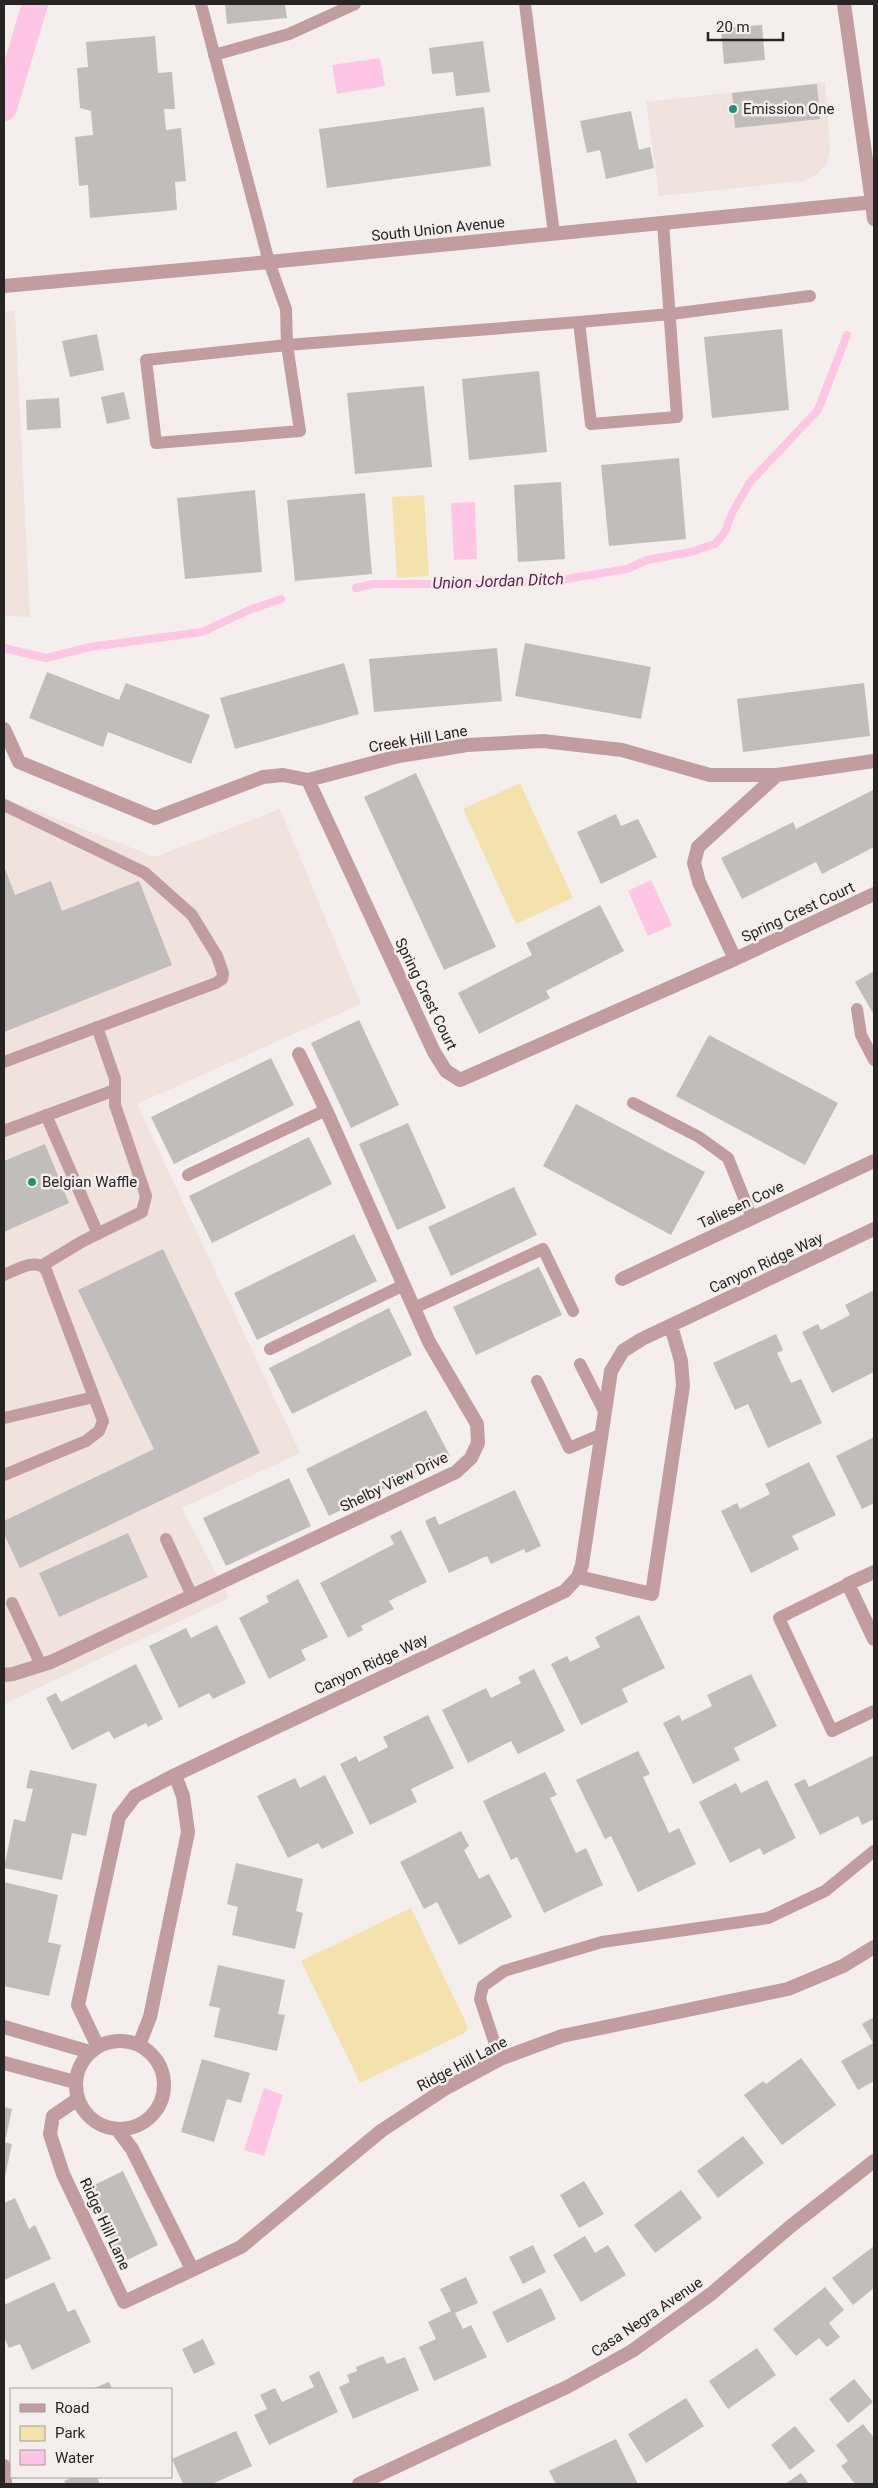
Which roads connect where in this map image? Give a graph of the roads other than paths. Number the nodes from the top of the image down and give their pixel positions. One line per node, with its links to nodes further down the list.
1 (201, 4): 5 (lane)
2 (355, 4): 5 (lane)
3 (525, 4): 9 (lane)
4 (844, 4): 6 (street)
5 (214, 55): 10 (lane)
6 (873, 202): 7 (street); 8 (street, South Union Avenue)
7 (874, 219)
8 (663, 223): 9 (street, South Union Avenue); 13 (lane)
9 (554, 234): 10 (street, South Union Avenue)
10 (269, 262): 11 (street, South Union Avenue); 15 (lane)
11 (4, 286)
12 (810, 296): 13 (lane)
13 (671, 314): 14 (lane); 14 (lane)
14 (579, 322): 15 (lane)
15 (287, 345): 15 (lane)
16 (4, 729): 19 (street, Creek Hill Lane)
17 (874, 762): 18 (street, Creek Hill Lane)
18 (777, 775): 19 (street, Creek Hill Lane); 22 (street, Spring Crest Court)
19 (308, 780): 22 (street, Spring Crest Court)
20 (4, 804): 24 (lane)
21 (874, 894): 22 (street, Spring Crest Court)
22 (735, 959)
23 (857, 1010): 26 (lane)
24 (97, 1028): 27 (lane); 28 (lane)
25 (299, 1054): 30 (street, Shelby View Drive)
26 (874, 1060)
27 (4, 1062)
28 (115, 1090): 31 (lane); 37 (lane)
29 (633, 1103): 35 (lane)
30 (326, 1110): 34 (lane); 41 (street, Shelby View Drive)
31 (46, 1116): 32 (lane); 37 (lane)
32 (4, 1132)
33 (874, 1161): 35 (street, Taliesen Cove)
34 (188, 1175)
35 (752, 1218): 40 (street, Taliesen Cove)
36 (874, 1229): 44 (street, Canyon Ridge Way)
37 (98, 1234): 38 (lane)
38 (42, 1265): 39 (lane); 48 (lane)
39 (4, 1275)
40 (622, 1278)
41 (404, 1285): 42 (street, Shelby View Drive); 45 (lane)
42 (414, 1308): 43 (lane); 57 (street, Shelby View Drive)
43 (572, 1311)
44 (671, 1326): 49 (street, Canyon Ridge Way); 55 (street)
45 (270, 1350)
46 (580, 1364): 49 (lane)
47 (537, 1381): 51 (lane)
48 (94, 1396): 50 (lane); 52 (lane)
49 (605, 1413): 51 (street, Canyon Ridge Way)
50 (4, 1418)
51 (602, 1434): 55 (street, Canyon Ridge Way)
52 (4, 1475)
53 (166, 1539): 57 (lane)
54 (874, 1572): 56 (street)
55 (578, 1577): 63 (street, Canyon Ridge Way)
56 (848, 1584): 59 (street); 62 (lane)
57 (192, 1596): 60 (street, Shelby View Drive)
58 (12, 1603): 60 (lane)
59 (874, 1639)
60 (41, 1665): 61 (street, Shelby View Drive)
61 (4, 1675)
62 (874, 1711)
63 (175, 1775): 67 (street); 68 (street, Canyon Ridge Way)
64 (874, 1852): 69 (lane)
65 (874, 1947): 69 (street, Ridge Hill Lane)
66 (4, 2027): 68 (street)
67 (139, 2045): 68 (street); 73 (street)
68 (94, 2050): 71 (street)
69 (500, 2059): 75 (street, Ridge Hill Lane)
70 (4, 2064): 71 (street)
71 (75, 2082): 72 (street)
72 (78, 2099): 73 (street); 75 (street, Ridge Hill Lane)
73 (117, 2129): 75 (street)
74 (874, 2162): 78 (street, Casa Negra Avenue)
75 (192, 2269)
76 (4, 2466): 77 (street)
77 (5, 2484)
78 (358, 2484)

